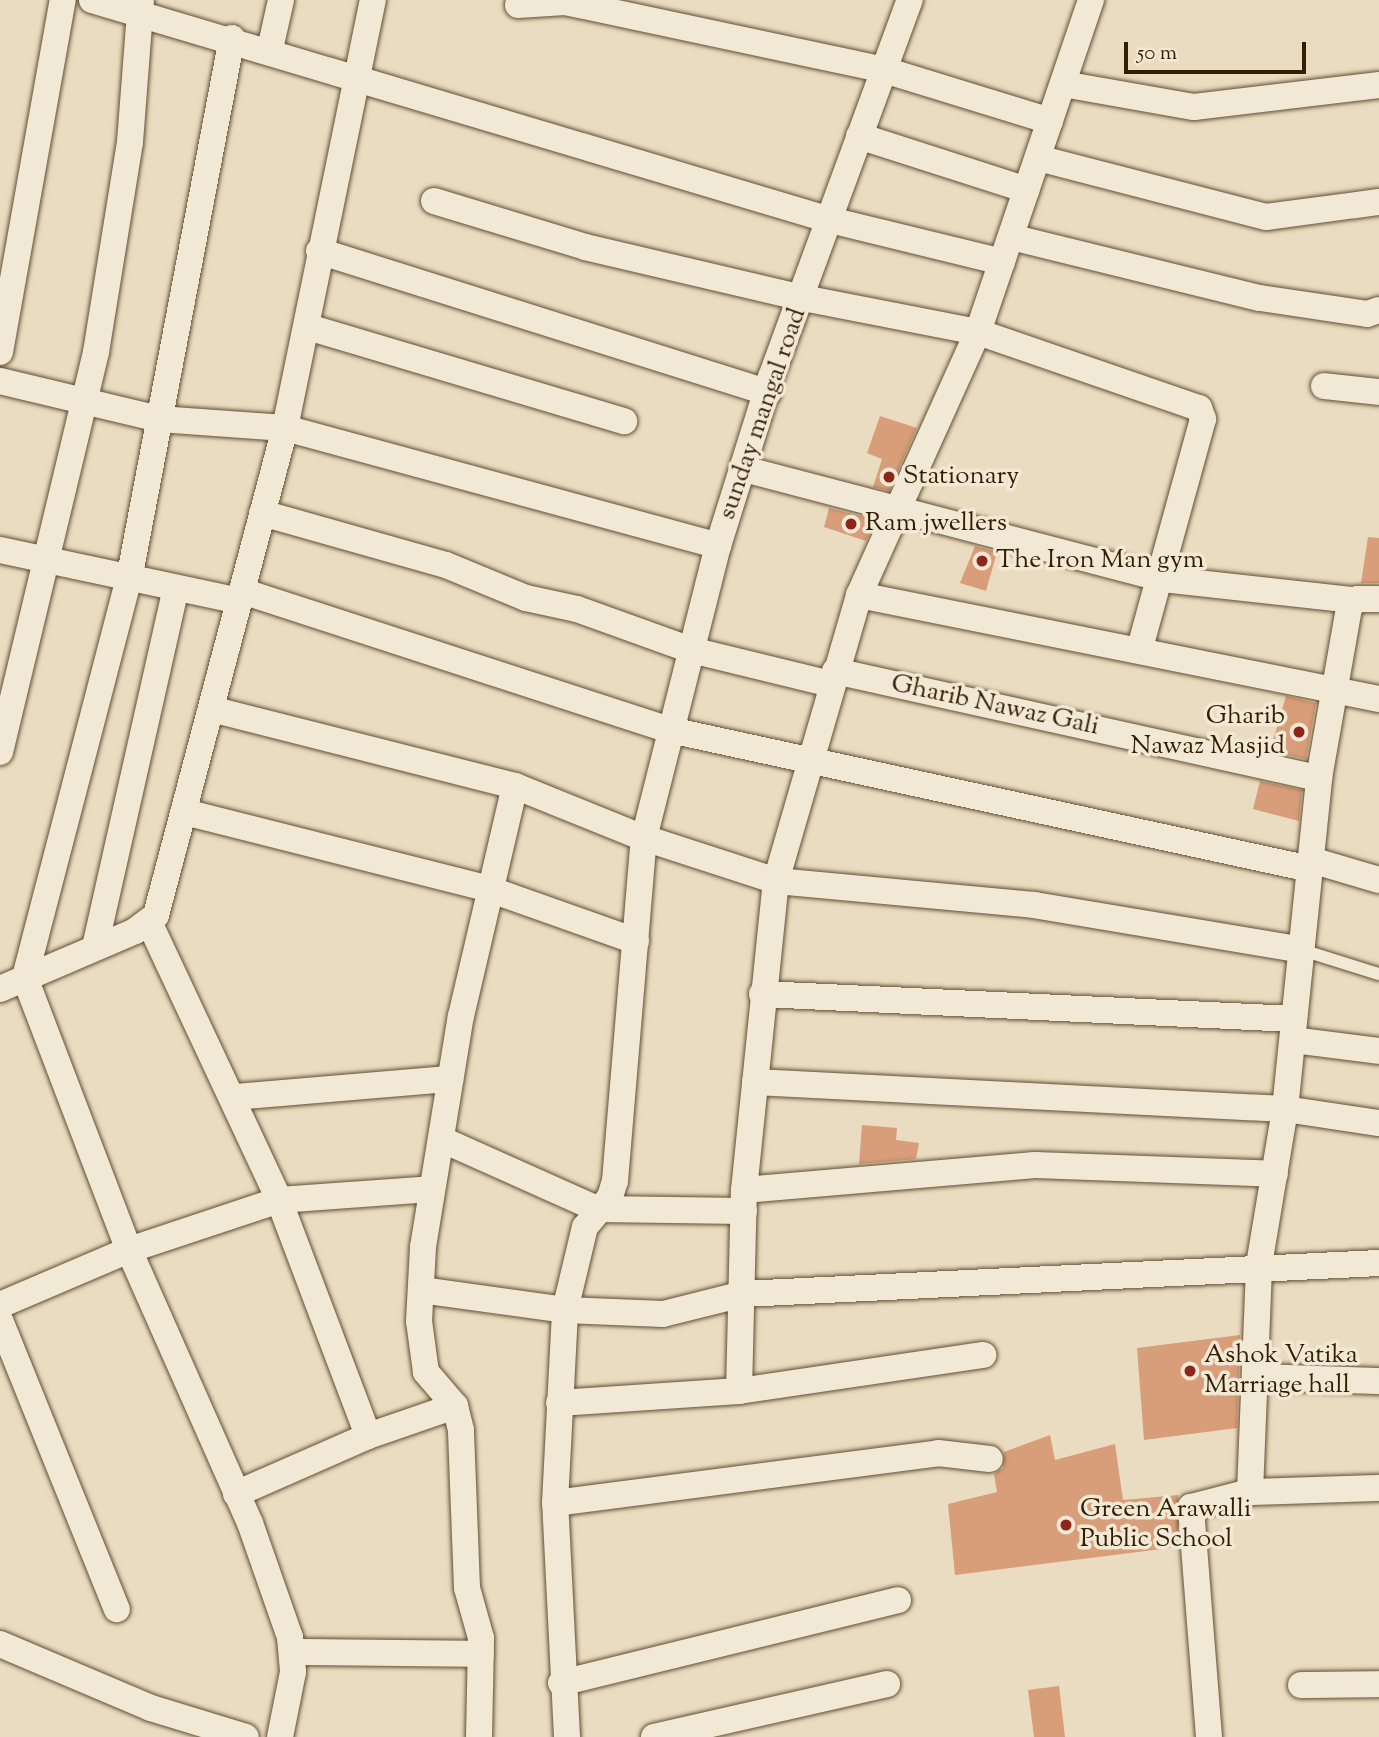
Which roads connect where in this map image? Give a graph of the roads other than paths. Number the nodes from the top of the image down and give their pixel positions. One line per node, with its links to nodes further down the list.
1 (62, 0): 29 (street)
2 (92, 0): 8 (street)
3 (281, 0): 10 (street)
4 (373, 0): 12 (street)
5 (910, 0): 11 (street, sunday mangal road)
6 (1091, 0): 13 (street)
7 (518, 5): 11 (street)
8 (141, 6): 9 (street); 34 (street)
9 (232, 37): 10 (street); 35 (street)
10 (270, 49): 12 (street)
11 (881, 69): 15 (street); 16 (street, sunday mangal road)
12 (355, 76): 21 (street); 23 (street)
13 (1063, 84): 14 (street); 15 (street)
14 (1379, 85)
15 (1050, 121): 17 (street)
16 (859, 136): 18 (street); 21 (street, sunday mangal road)
17 (1038, 158): 18 (street); 20 (street)
18 (1027, 190): 22 (street)
19 (434, 201): 25 (street)
20 (1379, 202)
21 (830, 220): 24 (street); 25 (street, sunday mangal road)
22 (1011, 237): 24 (street); 26 (street)
23 (319, 251): 27 (street); 33 (street)
24 (1002, 262): 28 (street)
25 (803, 299): 28 (street); 33 (street, sunday mangal road)
26 (1379, 310)
27 (308, 327): 36 (street); 37 (street)
28 (978, 332): 39 (street); 45 (street)
29 (0, 352)
30 (0, 381): 34 (street)
31 (1324, 386): 32 (street)
32 (1379, 392)
33 (768, 393): 38 (street, sunday mangal road)
34 (83, 404): 35 (street); 43 (street)
35 (159, 419): 37 (street); 44 (street)
36 (624, 421)
37 (285, 428): 40 (street); 41 (street)
38 (744, 469): 39 (street); 41 (street, sunday mangal road)
39 (895, 508): 45 (street); 47 (street)
40 (262, 513): 48 (street); 52 (street, Gharib Nawaz Gali)
41 (718, 546): 52 (street, sunday mangal road)
42 (0, 550): 43 (street)
43 (44, 555): 44 (street); 58 (street)
44 (130, 574): 46 (street); 73 (street)
45 (1162, 579): 50 (street); 51 (street)
46 (176, 589): 48 (street); 70 (street)
47 (859, 595): 51 (street); 53 (street)
48 (240, 596): 56 (street); 57 (street)
49 (1379, 599): 50 (street)
50 (1352, 600): 54 (street)
51 (1140, 647): 54 (street)
52 (691, 650): 53 (street, Gharib Nawaz Gali); 57 (street, sunday mangal road)
53 (833, 678): 59 (street); 60 (street, Gharib Nawaz Gali)
54 (1334, 686): 55 (street); 60 (street)
55 (1379, 699)
56 (211, 709): 61 (street); 62 (street)
57 (670, 730): 59 (street); 63 (street, sunday mangal road)
58 (0, 751)
59 (809, 762): 64 (street); 66 (street)
60 (1319, 778): 64 (street)
61 (515, 786): 63 (street); 67 (street)
62 (185, 812): 67 (street); 68 (street)
63 (644, 838): 66 (street); 69 (street, sunday mangal road)
64 (1311, 865): 65 (street); 71 (street)
65 (1379, 880)
66 (776, 881): 71 (street); 75 (street)
67 (489, 889): 69 (street); 78 (street)
68 (150, 924): 70 (street); 80 (street)
69 (636, 941): 88 (street, sunday mangal road)
70 (94, 947): 73 (street)
71 (1298, 949): 72 (lane); 76 (street)
72 (1379, 974)
73 (25, 978): 74 (street); 89 (street)
74 (0, 989)
75 (762, 995): 76 (street); 79 (street)
76 (1294, 1030): 77 (street); 81 (street)
77 (1379, 1051)
78 (450, 1079): 80 (street); 83 (street)
79 (755, 1082): 81 (street); 87 (street)
80 (234, 1097): 86 (street)
81 (1285, 1109): 82 (street); 84 (street)
82 (1379, 1123)
83 (443, 1140): 85 (street); 88 (street)
84 (1275, 1174): 87 (street); 91 (street)
85 (431, 1189): 86 (street); 92 (street)
86 (279, 1200): 89 (street); 103 (street)
87 (744, 1201): 88 (street); 93 (street)
88 (597, 1209): 95 (street, sunday mangal road)
89 (129, 1250): 94 (street); 107 (street)
90 (1379, 1263): 91 (street)
91 (1259, 1265): 93 (street); 98 (street)
92 (421, 1290): 95 (street); 102 (street)
93 (743, 1294): 95 (street); 100 (street)
94 (0, 1305)
95 (565, 1310): 101 (street, sunday mangal road)
96 (0, 1320): 110 (street)
97 (983, 1355): 100 (street)
98 (1256, 1377): 99 (street); 106 (street)
99 (1379, 1381)
100 (739, 1391): 101 (street)
101 (559, 1403): 108 (street, sunday mangal road)
102 (455, 1406): 103 (street); 113 (street)
103 (368, 1436): 107 (street)
104 (990, 1460): 108 (street)
105 (1379, 1488): 106 (street)
106 (1250, 1492): 123 (street)
107 (236, 1494): 112 (street)
108 (555, 1503): 114 (street, sunday mangal road)
109 (898, 1600): 114 (street)
110 (117, 1609)
111 (0, 1644): 118 (street)
112 (293, 1652): 113 (street); 119 (street)
113 (481, 1654): 120 (street)
114 (561, 1683): 121 (street, sunday mangal road)
115 (887, 1684): 122 (street)
116 (1379, 1684): 117 (street)
117 (1301, 1685)
118 (246, 1737)
119 (280, 1737)
120 (480, 1737)
121 (567, 1737)
122 (654, 1737)
123 (1209, 1737)

